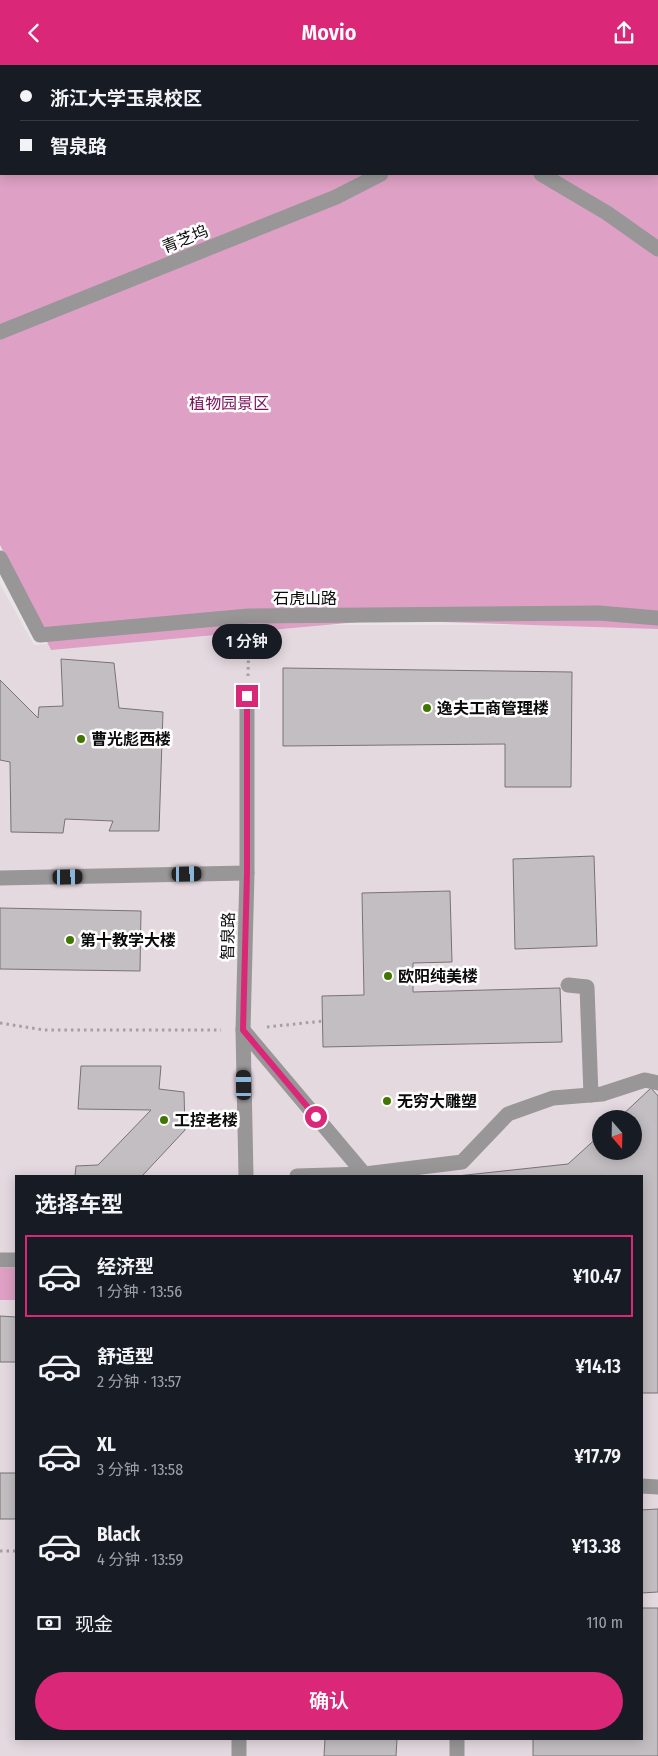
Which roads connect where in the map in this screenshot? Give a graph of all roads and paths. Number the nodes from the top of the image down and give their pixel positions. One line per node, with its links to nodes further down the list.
1 (379, 175): 4 (street, 青芝坞)
2 (543, 175): 3 (street)
3 (658, 249)
4 (0, 332)
5 (0, 558): 6 (street, 石虎山路)
6 (249, 616): 7 (street, 石虎山路); 8 (path)
7 (658, 619)
8 (247, 696): 9 (street, 智泉路)
9 (247, 873): 10 (street); 14 (street, 智泉路)
10 (0, 878)
11 (568, 985): 16 (street)
12 (323, 1021): 14 (path)
13 (0, 1023): 14 (path)
14 (243, 1030): 17 (street, 智泉路); 18 (street)
15 (658, 1083): 16 (street)
16 (591, 1095): 18 (street)
17 (246, 1175)
18 (366, 1175)
19 (0, 1260): 20 (street)
20 (15, 1260)
21 (643, 1486): 22 (street)
22 (658, 1487)
23 (0, 1551): 24 (path)
24 (15, 1551)
25 (239, 1740): 27 (street)
26 (457, 1740): 28 (street)
27 (239, 1756)
28 (457, 1756)

